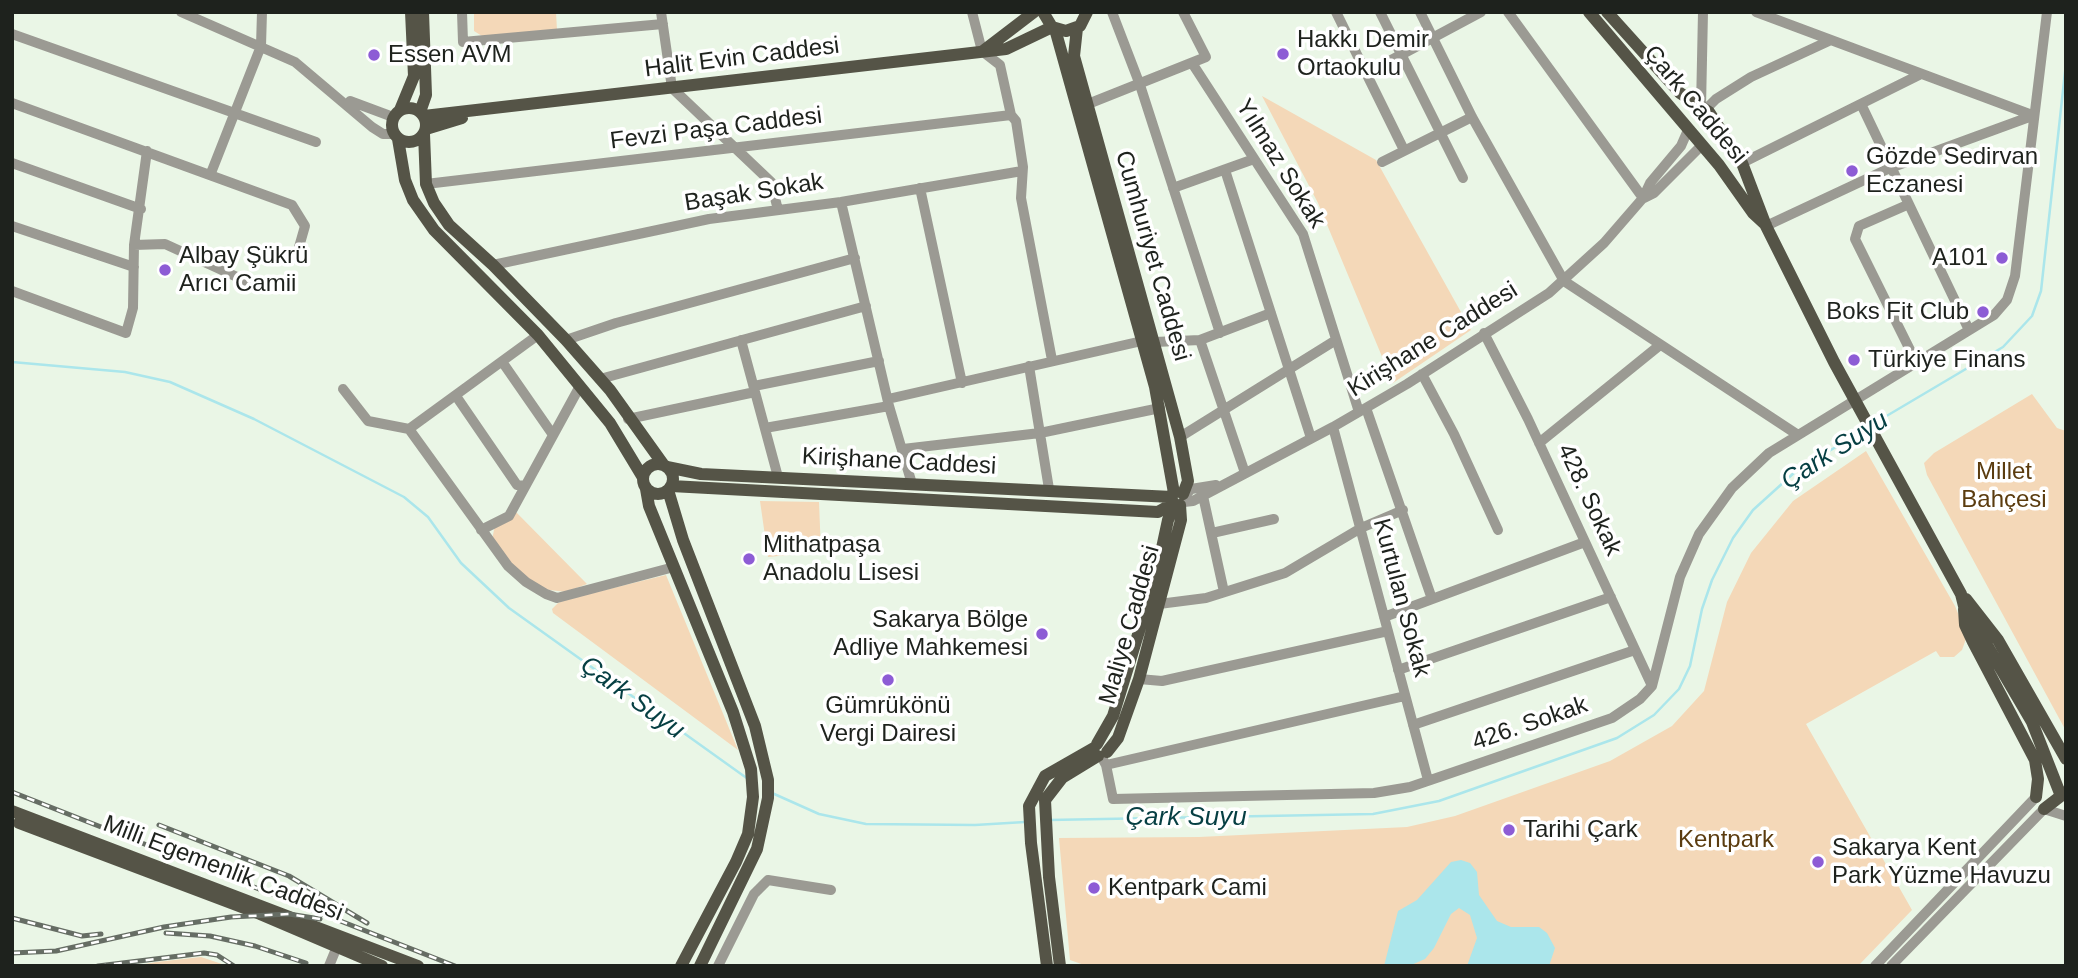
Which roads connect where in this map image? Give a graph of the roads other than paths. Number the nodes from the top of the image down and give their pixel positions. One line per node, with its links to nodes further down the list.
1 (181, 12): 29 (street)
2 (262, 12): 29 (street)
3 (411, 12): 44 (main road)
4 (423, 12): 45 (main road)
5 (462, 12): 23 (street)
6 (660, 12): 23 (street)
7 (972, 12): 30 (street)
8 (1034, 12): 30 (main road)
9 (1043, 12): 24 (main road, Cumhuriyet Caddesi)
10 (1088, 12): 25 (main road)
11 (1112, 12): 35 (street)
12 (1184, 12): 32 (street)
13 (1336, 12): 33 (street)
14 (1380, 12): 31 (street)
15 (1420, 12): 27 (street)
16 (1481, 12): 27 (street)
17 (1508, 12): 71 (street)
18 (1588, 12): 50 (main road, Çark Caddesi)
19 (1607, 12): 42 (main road, Çark Caddesi)
20 (1703, 12): 42 (street)
21 (1756, 12): 28 (street)
22 (2047, 12): 47 (street)
23 (663, 24): 36 (street)
24 (1054, 28): 25 (main road); 30 (main road, Halit Evin Caddesi); 96 (main road, Cumhuriyet Caddesi)
25 (1077, 28): 39 (main road, Cumhuriyet Caddesi)
26 (12, 34): 43 (street)
27 (1433, 39): 31 (street); 48 (street)
28 (1831, 40): 34 (street); 42 (street)
29 (261, 46): 37 (street); 43 (street)
30 (982, 51): 36 (main road, Halit Evin Caddesi); 46 (street)
31 (1401, 56): 33 (street); 52 (street)
32 (1192, 63): 35 (street); 59 (street, Yılmaz Sokak)
33 (1367, 73): 57 (street)
34 (1919, 75): 40 (street); 47 (street)
35 (1140, 85): 39 (street); 70 (street)
36 (671, 88): 41 (main road, Halit Evin Caddesi); 56 (street)
37 (334, 92): 44 (street); 53 (street)
38 (12, 103): 58 (street)
39 (1088, 104): 96 (main road, Cumhuriyet Caddesi)
40 (1861, 104): 62 (street); 63 (street)
41 (507, 107): 45 (main road, Halit Evin Caddesi); 51 (main road, Halit Evin Caddesi)
42 (1703, 108): 49 (main road, Çark Caddesi); 50 (main road)
43 (234, 113): 54 (street); 66 (street)
44 (397, 113): 45 (main road); 53 (main road)
45 (422, 114): 51 (main road)
46 (1011, 115): 56 (street, Fevzi Paşa Caddesi); 65 (street)
47 (2032, 115): 63 (street); 88 (street)
48 (1472, 117): 52 (street); 83 (street)
49 (1717, 122): 55 (main road); 62 (main road, Çark Caddesi)
50 (1688, 130): 55 (main road, Çark Caddesi); 71 (street, Kirişhane Caddesi)
51 (425, 132): 53 (main road); 68 (main road)
52 (1440, 133): 57 (street); 67 (street)
53 (396, 136): 91 (main road)
54 (316, 142)
55 (1702, 145): 71 (street, Kirişhane Caddesi); 77 (main road, Çark Caddesi)
56 (734, 149): 68 (street, Fevzi Paşa Caddesi); 75 (street)
57 (1405, 150): 60 (street)
58 (147, 151): 66 (street); 74 (street)
59 (1254, 159): 64 (street); 95 (street, Yılmaz Sokak)
60 (1381, 162)
61 (12, 163): 74 (street)
62 (1742, 163): 77 (main road, Çark Caddesi)
63 (1890, 167): 73 (street); 77 (street)
64 (1224, 170): 70 (street); 87 (street)
65 (1022, 171): 69 (street, Başak Sokak); 98 (street)
66 (211, 173): 79 (street)
67 (1463, 178)
68 (426, 184): 81 (main road)
69 (920, 188): 72 (street, Başak Sokak); 106 (street)
70 (1173, 188): 89 (street)
71 (1643, 198): 83 (street, Kirişhane Caddesi)
72 (841, 202): 75 (street, Başak Sokak); 80 (street)
73 (1907, 205): 88 (street); 100 (street)
74 (141, 209): 78 (street)
75 (778, 210): 81 (street, Başak Sokak)
76 (12, 226): 82 (street)
77 (1766, 226): 112 (main road, Çark Caddesi)
78 (134, 245): 82 (street); 84 (street)
79 (299, 247)
80 (855, 258): 86 (street); 92 (street)
81 (493, 265): 92 (main road)
82 (134, 267): 85 (street)
83 (1564, 281): 90 (street, Kirişhane Caddesi); 97 (street)
84 (261, 288)
85 (12, 290)
86 (866, 306): 93 (street); 99 (street)
87 (1270, 313): 89 (street); 103 (street)
88 (1969, 330): 100 (street)
89 (1220, 333): 94 (street)
90 (1484, 333): 104 (street, Kirişhane Caddesi); 125 (street, 428. Sokak)
91 (538, 335): 101 (street); 107 (main road)
92 (566, 340): 105 (main road)
93 (741, 340): 105 (street); 109 (street)
94 (1200, 340): 96 (street); 114 (street)
95 (1336, 340): 103 (street); 115 (street, Yılmaz Sokak)
96 (1149, 341): 98 (street); 113 (main road, Cumhuriyet Caddesi); 123 (main road, Cumhuriyet Caddesi)
97 (1660, 345): 122 (street); 125 (street)
98 (1052, 360): 102 (street)
99 (879, 361): 109 (street); 111 (street)
100 (1916, 362): 112 (street)
101 (503, 363): 110 (street); 121 (street)
102 (1029, 366): 106 (street); 120 (street)
103 (1289, 369): 114 (street); 124 (street)
104 (1422, 374): 115 (street, Kirişhane Caddesi); 142 (street)
105 (600, 379): 116 (main road)
106 (962, 383): 111 (street)
107 (580, 386): 121 (street); 130 (main road)
108 (343, 389): 119 (street)
109 (755, 389): 116 (street); 118 (street)
110 (456, 396): 119 (street); 133 (street)
111 (888, 403): 118 (street); 126 (street)
112 (1857, 404): 122 (street); 149 (main road, Çark Caddesi)
113 (1160, 408): 120 (street); 137 (main road, Cumhuriyet Caddesi)
114 (1223, 410): 123 (street); 128 (street)
115 (1362, 410): 117 (street, Kirişhane Caddesi); 138 (street, Yılmaz Sokak)
116 (628, 419): 127 (main road)
117 (1334, 427): 124 (street, Kirişhane Caddesi); 140 (street, Kurtulan Sokak)
118 (765, 428): 129 (street)
119 (409, 429): 141 (street)
120 (1040, 433): 126 (street); 135 (street)
121 (553, 435): 133 (street)
122 (1798, 435): 156 (street)
123 (1180, 437): 137 (main road, Cumhuriyet Caddesi)
124 (1311, 439): 128 (street, Kirişhane Caddesi)
125 (1539, 443): 144 (street, 428. Sokak)
126 (903, 449): 131 (street)
127 (665, 466): 129 (main road, Kirişhane Caddesi); 130 (main road); 134 (main road)
128 (1245, 473): 132 (street, Kirişhane Caddesi)
129 (778, 477): 131 (main road, Kirişhane Caddesi)
130 (644, 483): 134 (main road); 145 (main road)
131 (912, 484): 135 (main road, Kirişhane Caddesi)
132 (1220, 485): 136 (street, Kirişhane Caddesi); 137 (street, Kirişhane Caddesi)
133 (525, 486): 141 (street)
134 (670, 488): 137 (main road, Kirişhane Caddesi); 175 (main road)
135 (1049, 489): 137 (main road, Kirişhane Caddesi)
136 (1203, 496): 137 (street, Kirişhane Caddesi); 143 (street)
137 (1178, 499): 150 (main road, Maliye Caddesi); 159 (main road, Maliye Caddesi)
138 (1403, 510): 140 (street); 148 (street, Yılmaz Sokak)
139 (1274, 519): 143 (street)
140 (1360, 528): 146 (street); 151 (street, Kurtulan Sokak)
141 (481, 530): 145 (street)
142 (1498, 530)
143 (1212, 533): 146 (street)
144 (1585, 542): 147 (street, 428. Sokak); 148 (street)
145 (674, 567): 174 (main road)
146 (1224, 592): 150 (street)
147 (1611, 597): 153 (street, 428. Sokak); 154 (street)
148 (1432, 599): 151 (street)
149 (1962, 600): 160 (main road, Çark Caddesi); 162 (main road, Çark Caddesi); 163 (main road)
150 (1159, 604): 155 (main road, Maliye Caddesi)
151 (1384, 617): 152 (street, Kurtulan Sokak)
152 (1388, 631): 154 (street, Kurtulan Sokak); 155 (street)
153 (1635, 650): 156 (street, 428. Sokak); 158 (street)
154 (1398, 670): 157 (street, Kurtulan Sokak)
155 (1139, 680): 159 (main road, Maliye Caddesi)
156 (1652, 686): 161 (street, 426. Sokak)
157 (1405, 696): 158 (street, Kurtulan Sokak); 159 (street)
158 (1413, 725): 161 (street, Kurtulan Sokak)
159 (1100, 753): 161 (street, 426. Sokak); 177 (main road); 178 (main road, Maliye Caddesi)
160 (2066, 759)
161 (1428, 780)
162 (2063, 793): 163 (main road); 164 (main road)
163 (2036, 797): 179 (street)
164 (2044, 809): 166 (street); 170 (street)
165 (12, 811): 173 (main road, Milli Egemenlik Caddesi)
166 (2066, 816)
167 (12, 820): 169 (main road, Milli Egemenlik Caddesi)
168 (831, 890): 176 (street)
169 (336, 949): 171 (street); 172 (main road, Milli Egemenlik Caddesi)
170 (1894, 965)
171 (329, 966)
172 (382, 966)
173 (418, 966)
174 (681, 966)
175 (700, 966)
176 (718, 966)
177 (1048, 966)
178 (1060, 966)
179 (1875, 966)

